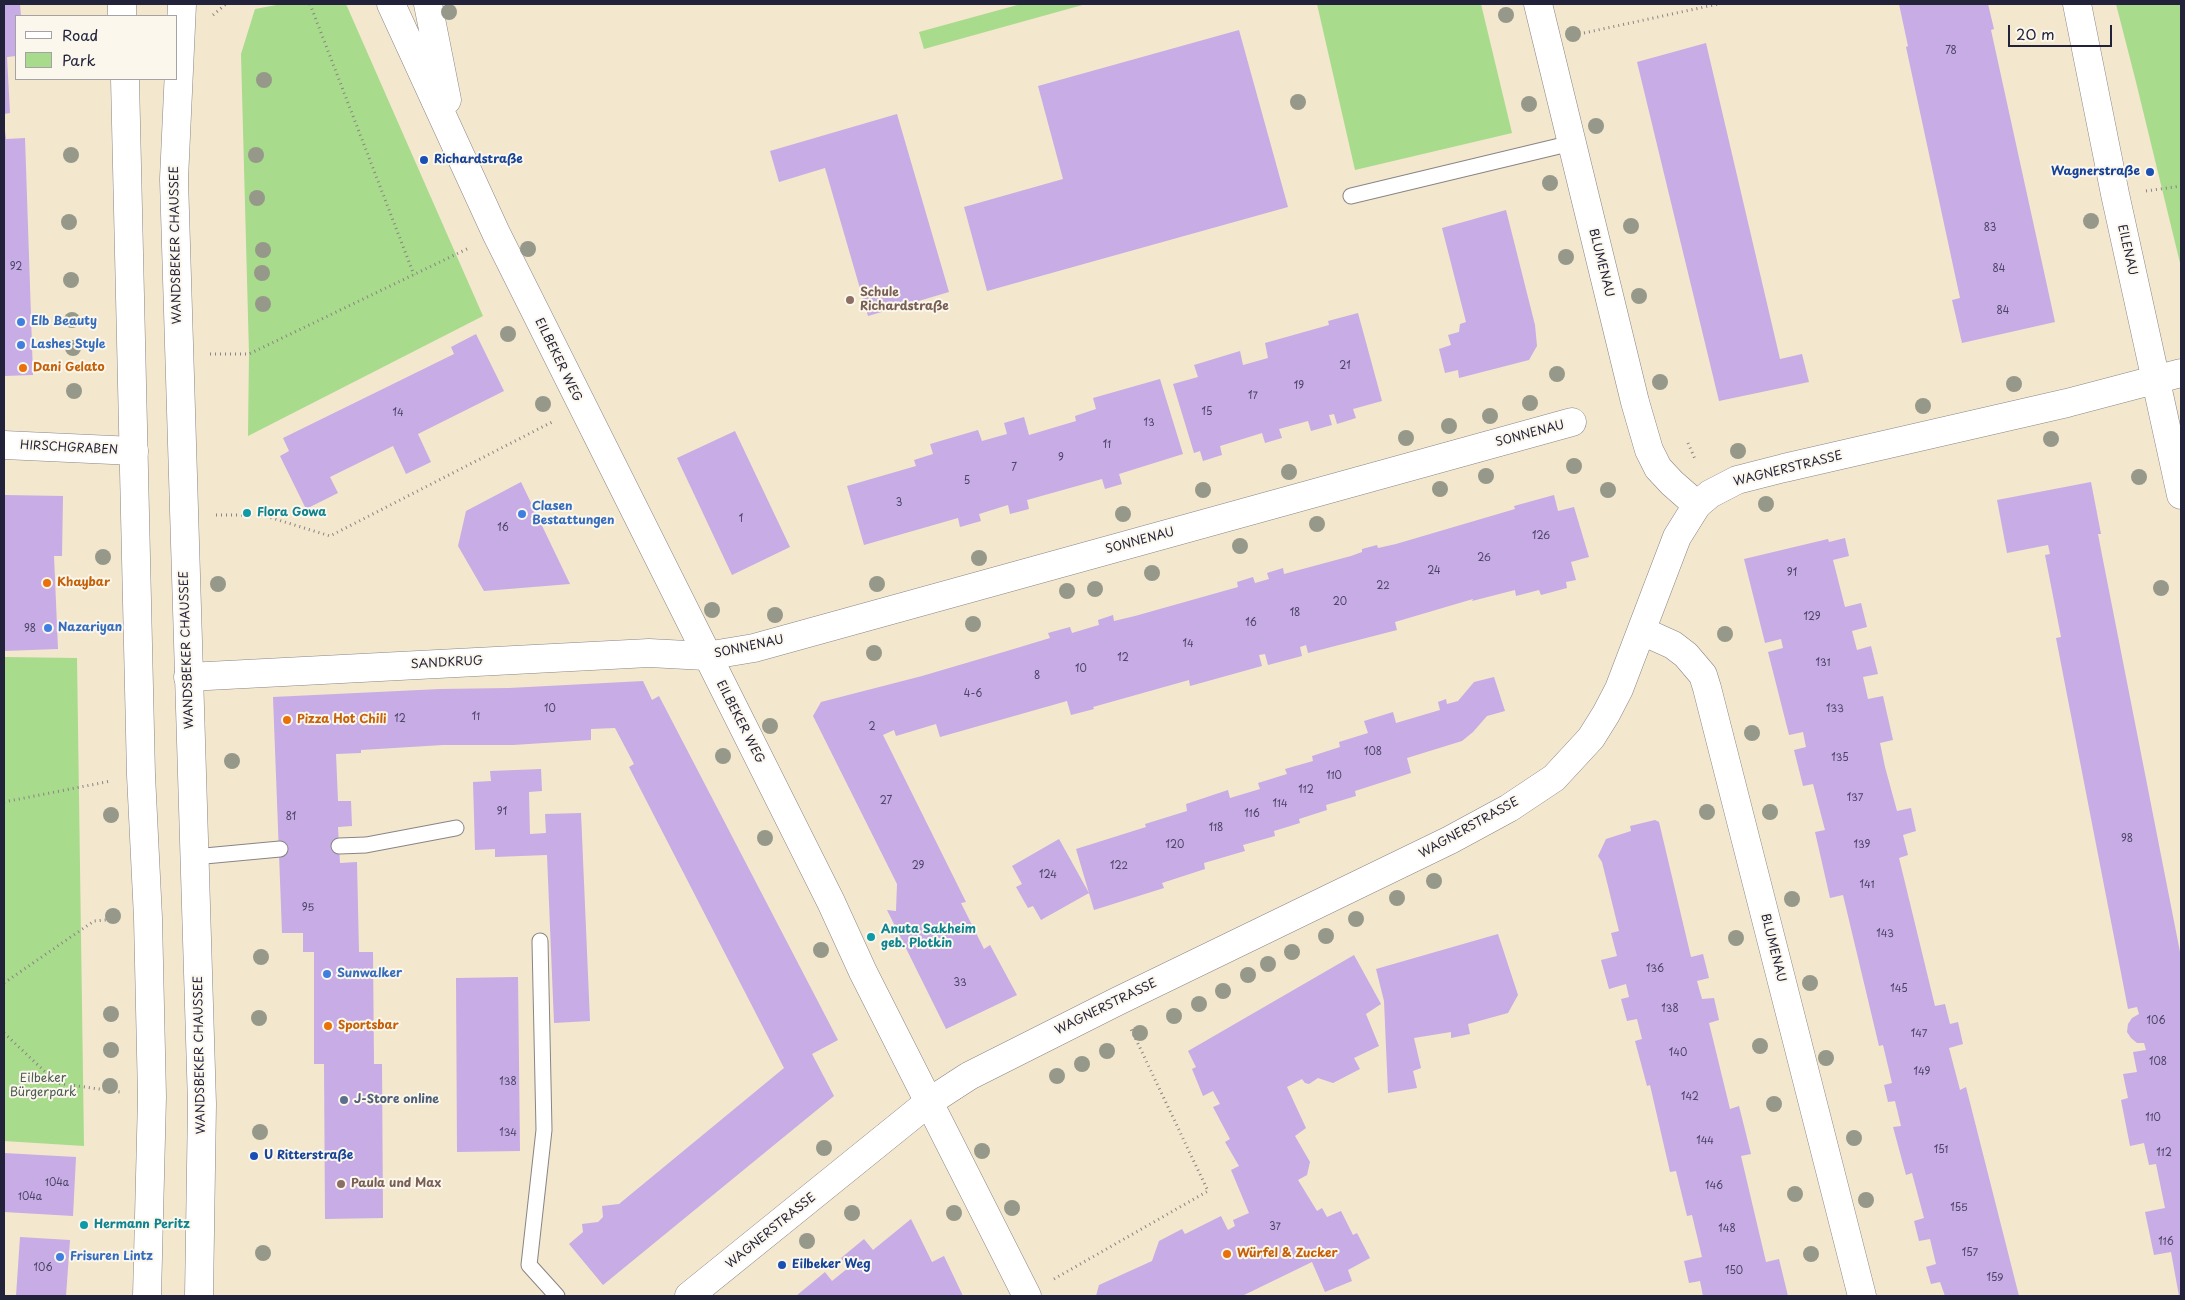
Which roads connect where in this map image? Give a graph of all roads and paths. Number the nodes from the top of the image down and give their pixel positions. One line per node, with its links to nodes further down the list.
1 (182, 4): 15 (street, WANDSBEKER CHAUSSEE)
2 (310, 4): 14 (path)
3 (392, 4): 11 (street, EILBEKER WEG)
4 (428, 4): 11 (street, EILBEKER WEG)
5 (1538, 4): 10 (street, BLUMENAU)
6 (1718, 4): 8 (path)
7 (2077, 4): 16 (street, EILENAU)
8 (1584, 33)
9 (125, 80): 20 (street)
10 (1572, 143): 12 (lane); 22 (street, BLUMENAU)
11 (456, 146): 13 (street, EILBEKER WEG)
12 (1351, 196)
13 (496, 233): 14 (path); 17 (street, EILBEKER WEG)
14 (414, 276): 15 (path)
15 (178, 353): 23 (street, WANDSBEKER CHAUSSEE)
16 (2169, 377): 21 (street, EILENAU); 22 (street, WAGNERSTRASSE)
17 (581, 405): 23 (path); 25 (street, EILBEKER WEG)
18 (1572, 422): 25 (street, SONNENAU)
19 (4, 445): 20 (street, HIRSCHGRABEN)
20 (134, 451): 27 (street)
21 (2181, 495)
22 (1697, 505): 24 (street, WAGNERSTRASSE)
23 (183, 516): 26 (street, WANDSBEKER CHAUSSEE)
24 (1642, 631): 36 (street, WAGNERSTRASSE); 45 (street, BLUMENAU)
25 (706, 656): 26 (street, SANDKRUG); 39 (street, EILBEKER WEG)
26 (188, 677): 32 (street, WANDSBEKER CHAUSSEE)
27 (141, 775): 28 (path); 33 (street)
28 (4, 802)
29 (456, 828): 30 (lane)
30 (339, 846)
31 (280, 849): 32 (lane)
32 (194, 857): 41 (street, WANDSBEKER CHAUSSEE)
33 (148, 918): 35 (path); 38 (street)
34 (540, 941): 42 (lane)
35 (4, 983)
36 (1118, 1001): 39 (street, WAGNERSTRASSE); 44 (path)
37 (4, 1033): 38 (path)
38 (152, 1097): 40 (street)
39 (929, 1102): 43 (street, WAGNERSTRASSE); 44 (street, EILBEKER WEG)
40 (148, 1296)
41 (199, 1296)
42 (557, 1296)
43 (689, 1296)
44 (1027, 1296)
45 (1862, 1296)

